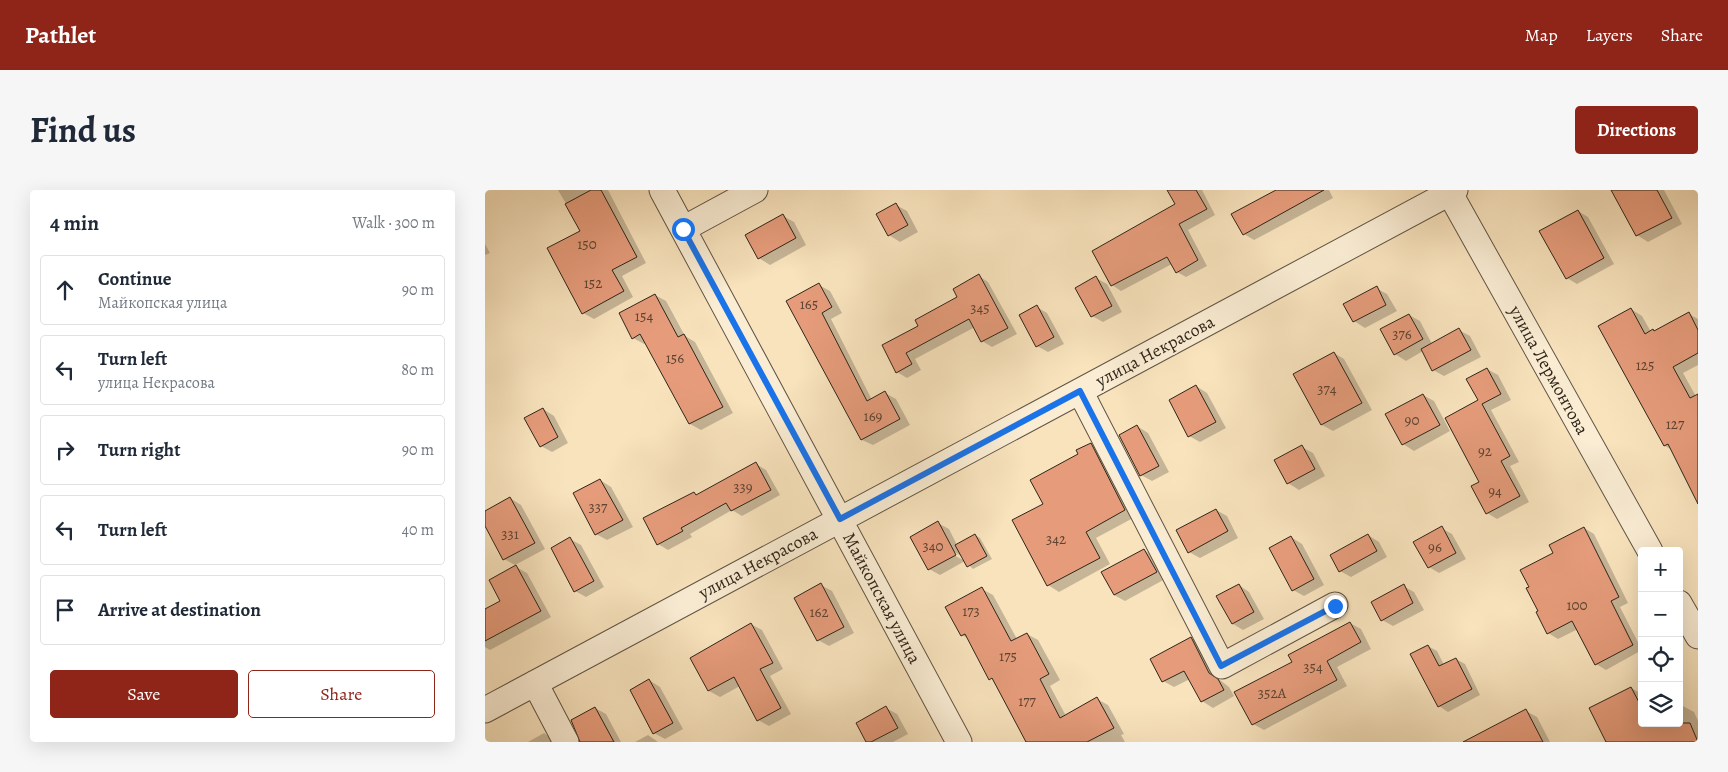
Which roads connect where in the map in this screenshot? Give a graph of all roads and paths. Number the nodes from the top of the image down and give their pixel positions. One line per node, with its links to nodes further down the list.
1 (662, 190): 4 (street, Майкопская улица)
2 (755, 190): 4 (street)
3 (1451, 191): 5 (street, улица Некрасова); 7 (street, улица Лермонтова)
4 (683, 229): 6 (street, Майкопская улица)
5 (1080, 391): 6 (street, улица Некрасова); 8 (street)
6 (840, 519): 11 (street, улица Некрасова); 14 (street, Майкопская улица)
7 (1648, 547)
8 (1335, 606)
9 (1683, 610): 10 (street)
10 (1698, 636)
11 (535, 683): 12 (street, улица Некрасова); 13 (street)
12 (486, 706)
13 (566, 742)
14 (959, 742)

